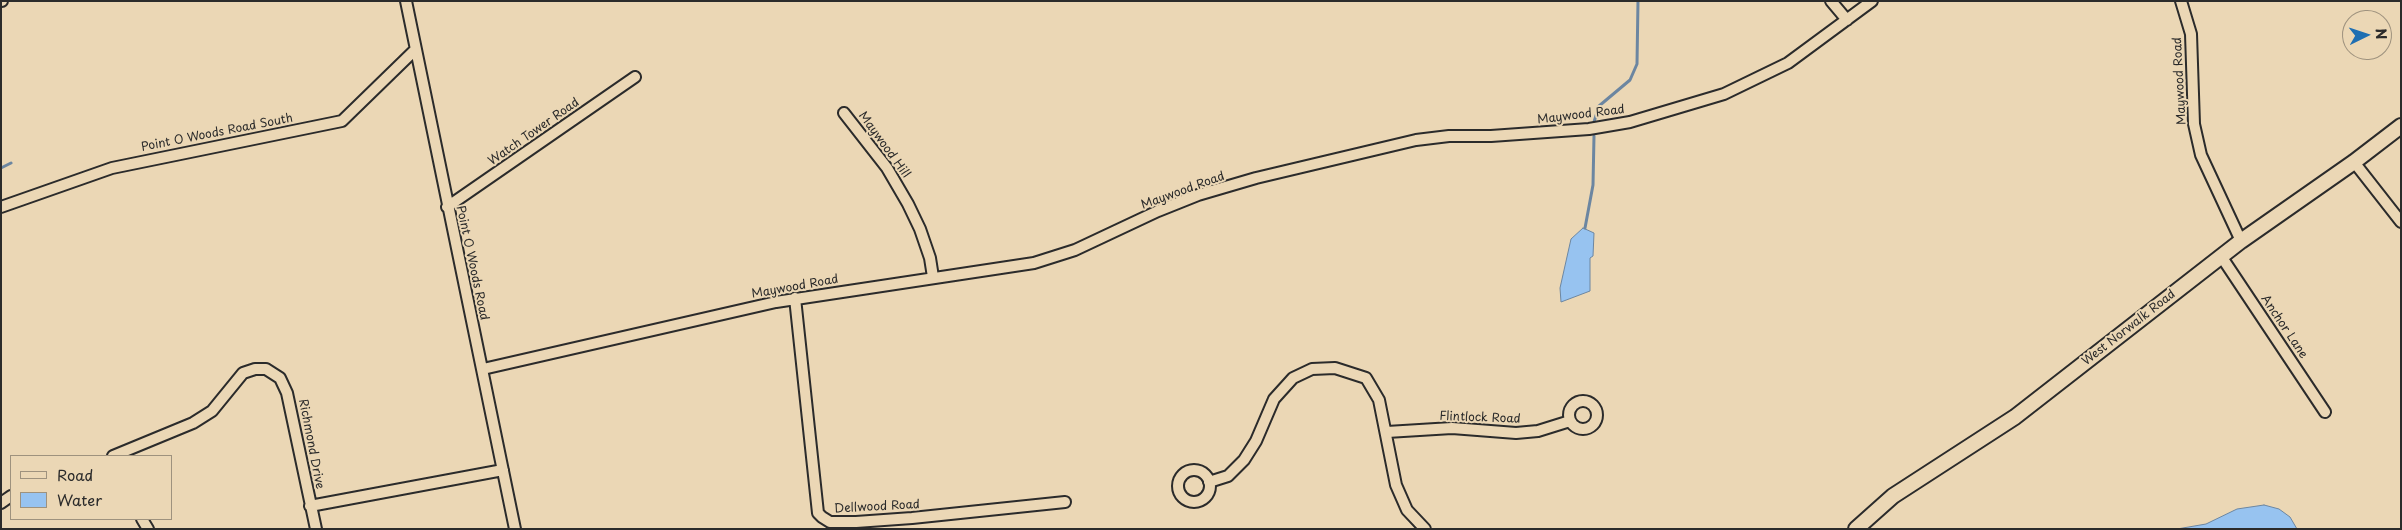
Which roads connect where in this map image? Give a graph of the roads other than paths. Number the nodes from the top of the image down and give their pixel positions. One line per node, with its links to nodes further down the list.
1 (406, 1): 6 (street, Point O Woods Road)
2 (1832, 1): 5 (street)
3 (1872, 1): 5 (street, Maywood Road)
4 (2181, 1): 14 (street, Maywood Road)
5 (1847, 20): 16 (street, Maywood Road)
6 (416, 49): 11 (street, Point O Woods Road South); 12 (street, Point O Woods Road)
7 (635, 77): 12 (street, Watch Tower Road)
8 (844, 113): 16 (street, Maywood Hill)
9 (2401, 126): 10 (main road, West Norwalk Road)
10 (2354, 162): 13 (street); 14 (main road, West Norwalk Road)
11 (1, 207)
12 (448, 207): 18 (street, Point O Woods Road)
13 (2401, 222)
14 (2241, 241): 15 (main road, West Norwalk Road)
15 (2221, 256): 19 (street, Anchor Lane); 30 (main road, West Norwalk Road)
16 (933, 277): 17 (street, Maywood Road)
17 (796, 298): 18 (street, Maywood Road); 25 (street, Dellwood Road)
18 (483, 369): 23 (street, Point O Woods Road)
19 (2325, 412)
20 (1570, 421): 21 (street, Flintlock Road)
21 (1387, 432): 24 (street); 29 (street)
22 (114, 455): 26 (street, Richmond Drive)
23 (503, 470): 26 (street, Richmond Drive); 28 (street, Point O Woods Road)
24 (1209, 482)
25 (1065, 502)
26 (310, 506): 27 (street, Richmond Drive)
27 (316, 529)
28 (515, 529)
29 (1425, 529)
30 (1856, 529)

